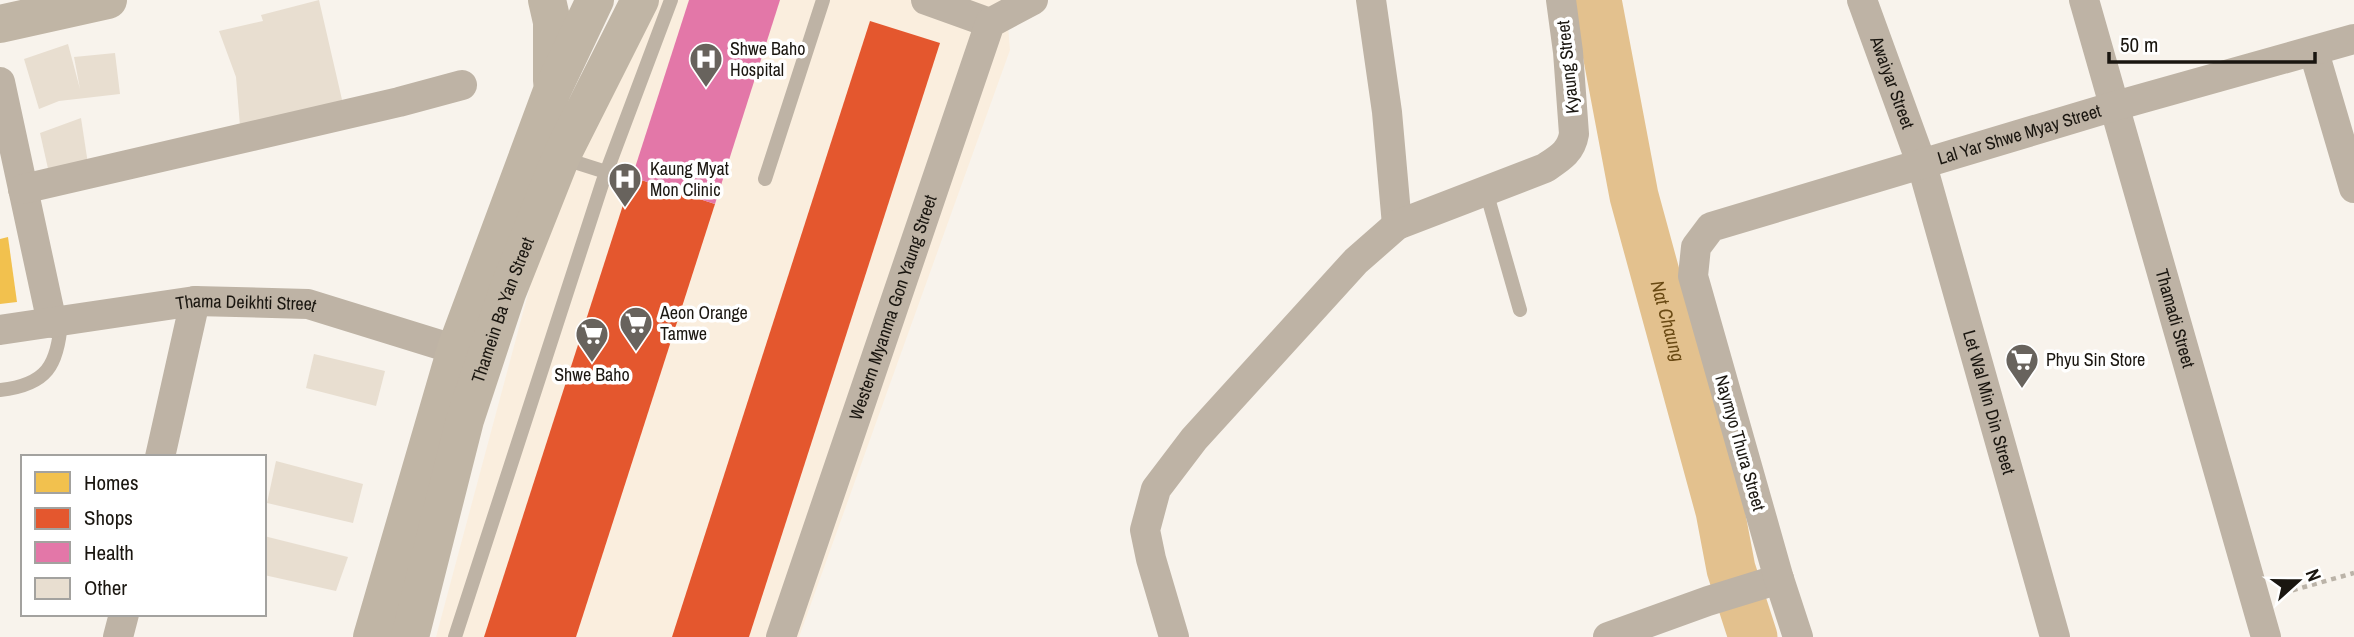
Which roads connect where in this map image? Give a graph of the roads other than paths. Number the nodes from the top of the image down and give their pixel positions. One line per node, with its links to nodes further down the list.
1 (108, 0): 14 (main road)
2 (547, 0): 19 (main road)
3 (595, 0): 19 (main road, Thamein Ba Yan Street)
4 (640, 0): 21 (main road, Thamein Ba Yan Street)
5 (671, 0): 23 (lane)
6 (823, 0): 24 (lane)
7 (926, 0): 13 (street)
8 (1033, 0): 13 (street)
9 (1371, 0): 28 (street)
10 (1560, 0): 27 (street, Kyaung Street)
11 (1862, 0): 22 (street, Awaiyar Street)
12 (2084, 0): 20 (street, Thamadi Street)
13 (990, 23): 43 (street, Western Myanma Gon Yaung Street)
14 (0, 24)
15 (2354, 39): 16 (street, Lal Yar Shwe Myay Street)
16 (2314, 52): 20 (street, Lal Yar Shwe Myay Street); 25 (street)
17 (0, 82): 26 (street)
18 (462, 85): 26 (street)
19 (552, 91): 34 (main road, Thamein Ba Yan Street)
20 (2115, 106): 22 (street, Lal Yar Shwe Myay Street); 48 (street, Thamadi Street)
21 (561, 158): 23 (lane); 34 (main road, Thamein Ba Yan Street)
22 (1922, 165): 29 (street, Lal Yar Shwe Myay Street); 47 (street, Let Wal Min Din Street)
23 (606, 172): 42 (lane)
24 (765, 179)
25 (2354, 188)
26 (23, 189): 32 (street)
27 (1486, 191): 28 (street); 31 (lane)
28 (1397, 225): 44 (street)
29 (1696, 247): 37 (street, Naymyo Thura Street)
30 (195, 301): 32 (street, Thama Deikhti Street); 34 (street, Thama Deikhti Street); 36 (street)
31 (1520, 310)
32 (56, 322): 33 (street, Thama Deikhti Street); 35 (lane)
33 (0, 330)
34 (470, 354): 40 (main road, Thamein Ba Yan Street); 41 (main road, Thamein Ba Yan Street)
35 (0, 390)
36 (160, 455)
37 (1769, 582): 45 (street); 46 (street, Naymyo Thura Street)
38 (123, 616): 39 (street)
39 (118, 637)
40 (372, 637)
41 (410, 637)
42 (455, 637)
43 (781, 637)
44 (1174, 637)
45 (1608, 637)
46 (1798, 637)
47 (2055, 637)
48 (2266, 637)

